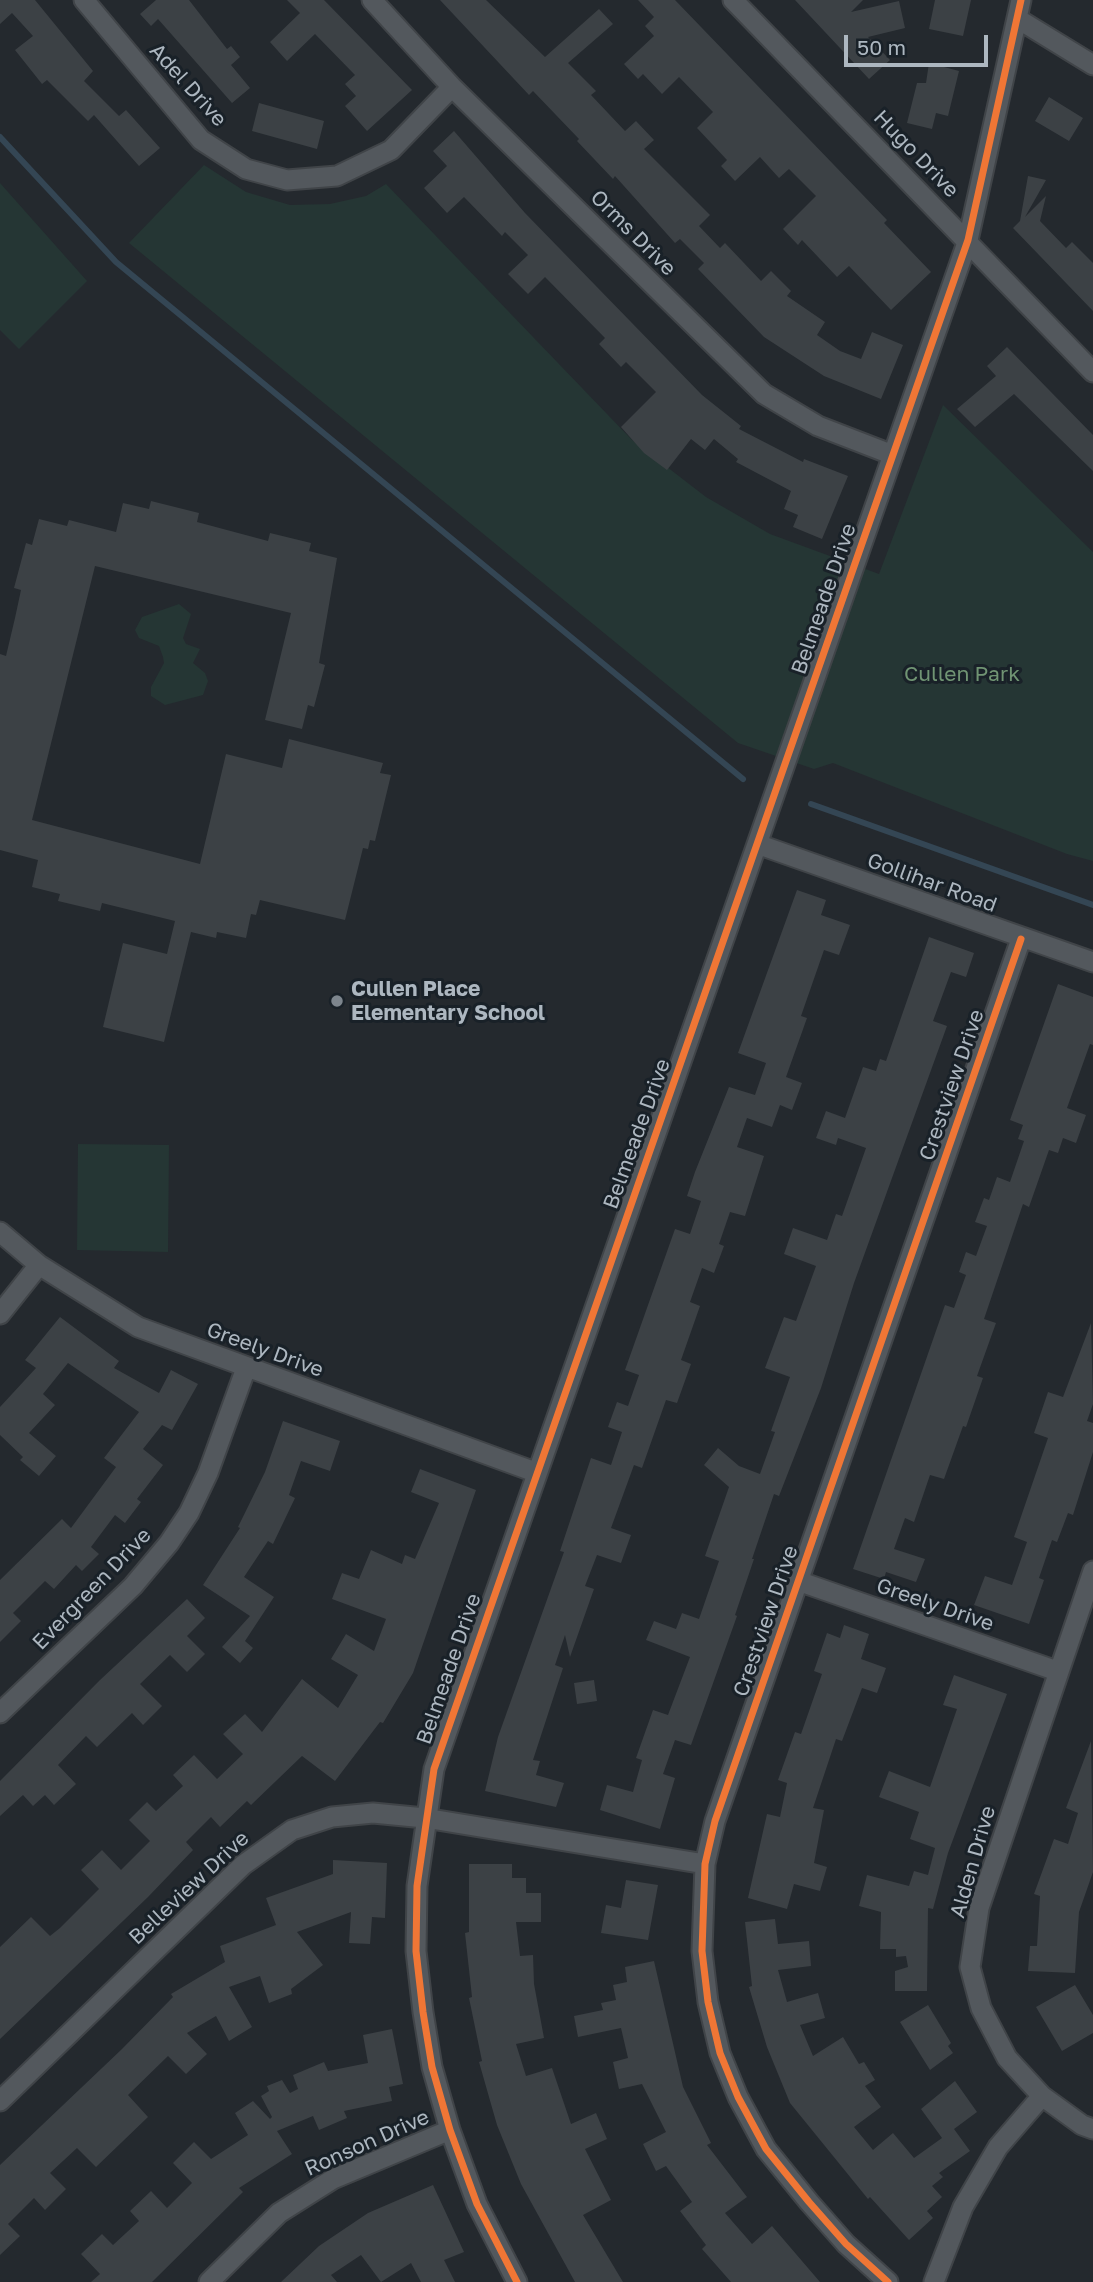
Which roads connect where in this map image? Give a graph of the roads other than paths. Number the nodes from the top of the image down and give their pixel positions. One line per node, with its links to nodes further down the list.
1 (83, 0): 6 (street, Adel Drive)
2 (372, 0): 6 (street, Orms Drive)
3 (733, 0): 7 (street, Hugo Drive)
4 (1020, 9): 5 (street); 7 (street, Belmeade Drive)
5 (1093, 65)
6 (452, 87): 9 (street, Orms Drive)
7 (968, 240): 8 (street, Hugo Drive); 9 (street, Belmeade Drive)
8 (1093, 372)
9 (893, 455): 10 (street, Belmeade Drive)
10 (757, 844): 11 (street, Gollihar Road); 17 (street, Belmeade Drive)
11 (1021, 939): 12 (street, Gollihar Road); 19 (street, Crestview Drive)
12 (1093, 962)
13 (0, 1232): 14 (street, Greely Drive)
14 (39, 1265): 15 (street); 16 (street, Greely Drive)
15 (0, 1314)
16 (246, 1368): 17 (street, Greely Drive); 21 (street, Evergreen Drive)
17 (535, 1472): 22 (street, Belmeade Drive)
18 (1093, 1571): 20 (street, Alden Drive)
19 (798, 1581): 20 (street, Greely Drive); 23 (street, Crestview Drive)
20 (1058, 1671): 24 (street, Alden Drive)
21 (0, 1713)
22 (425, 1818): 23 (street, Belleview Drive); 25 (street, Belleview Drive); 27 (street, Belmeade Drive)
23 (705, 1864): 30 (street, Crestview Drive)
24 (1042, 2096): 26 (street, Alden Drive); 31 (street)
25 (0, 2101)
26 (1093, 2129)
27 (450, 2130): 28 (street, Ronson Drive); 29 (street, Belmeade Drive)
28 (209, 2282)
29 (517, 2282)
30 (888, 2282)
31 (934, 2282)

